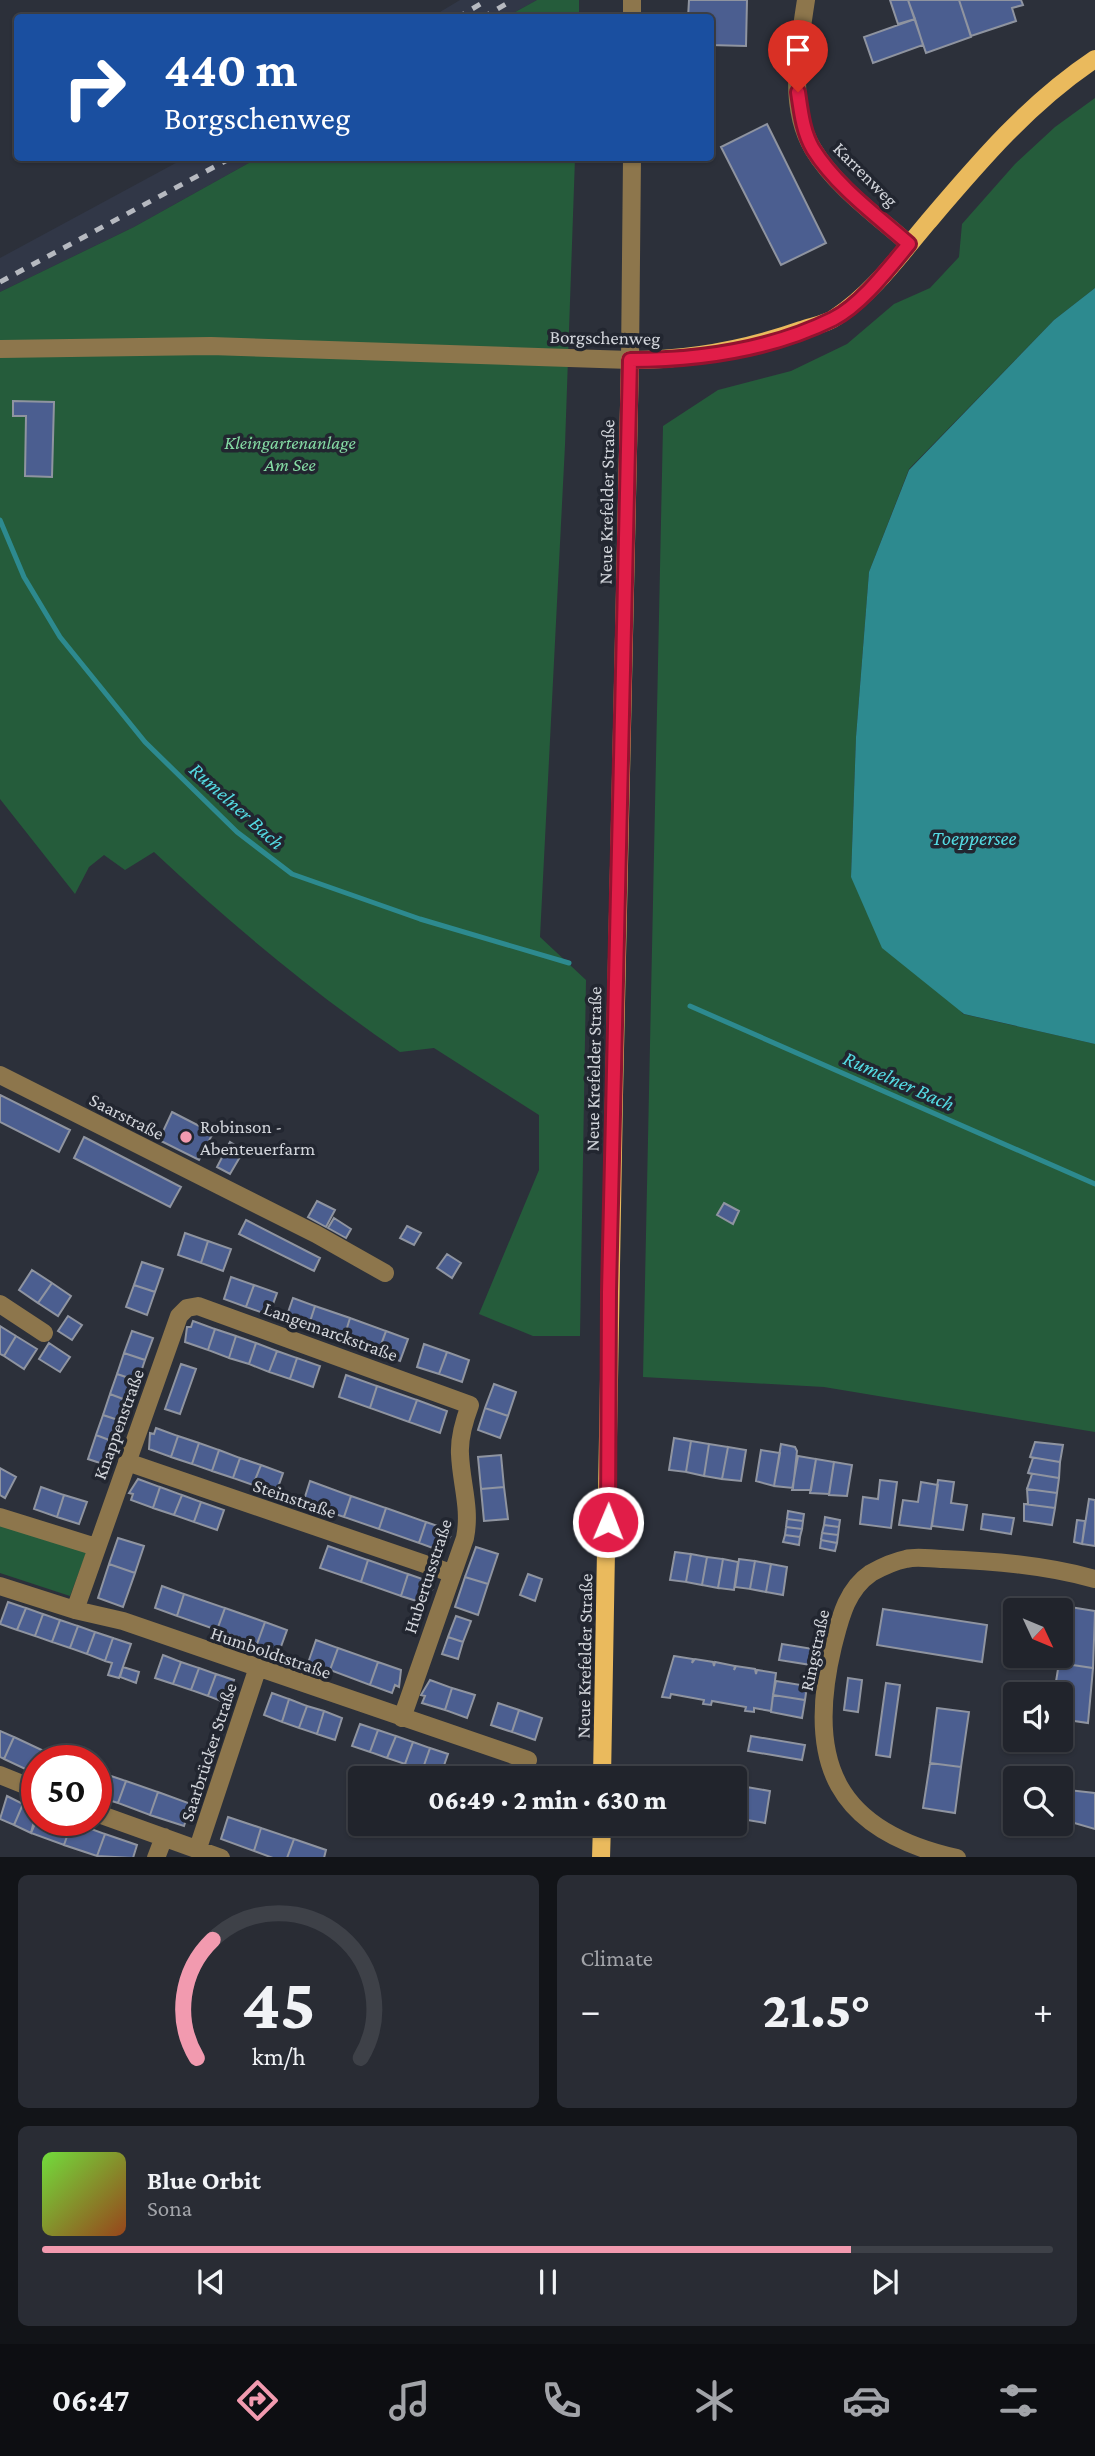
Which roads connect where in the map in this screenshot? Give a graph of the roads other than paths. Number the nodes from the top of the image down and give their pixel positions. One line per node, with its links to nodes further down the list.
1 (806, 0): 4 (street, Karrenweg)
2 (1095, 59): 4 (main road, Borgschenweg)
3 (632, 161): 6 (street)
4 (909, 244): 6 (main road, Borgschenweg)
5 (0, 349): 6 (street, Borgschenweg)
6 (630, 360): 23 (main road, Neue Krefelder Straße)
7 (0, 1075): 8 (street, Saarstraße)
8 (385, 1273)
9 (0, 1304): 11 (street)
10 (179, 1316): 12 (street, Langemarckstraße); 13 (street, Knappenstraße)
11 (44, 1333)
12 (470, 1405): 16 (street, Hubertusstraße)
13 (127, 1462): 15 (street, Knappenstraße); 16 (street, Steinstraße)
14 (0, 1517): 15 (street)
15 (96, 1547): 19 (street, Knappenstraße)
16 (451, 1573): 21 (street, Hubertusstraße)
17 (1095, 1579): 33 (street, Ringstraße)
18 (0, 1586): 19 (street, Humboldtstraße)
19 (75, 1610): 20 (street, Humboldtstraße)
20 (257, 1670): 21 (street, Humboldtstraße); 29 (street, Saarbrücker Straße)
21 (402, 1718): 22 (street, Humboldtstraße)
22 (528, 1760)
23 (602, 1766)
24 (0, 1775): 25 (street)
25 (21, 1784)
26 (112, 1819): 28 (street)
27 (601, 1836): 32 (main road)
28 (164, 1837): 29 (street); 30 (street, Saarbrücker Straße)
29 (198, 1848): 31 (street)
30 (156, 1857)
31 (222, 1857)
32 (601, 1857)
33 (957, 1857)

